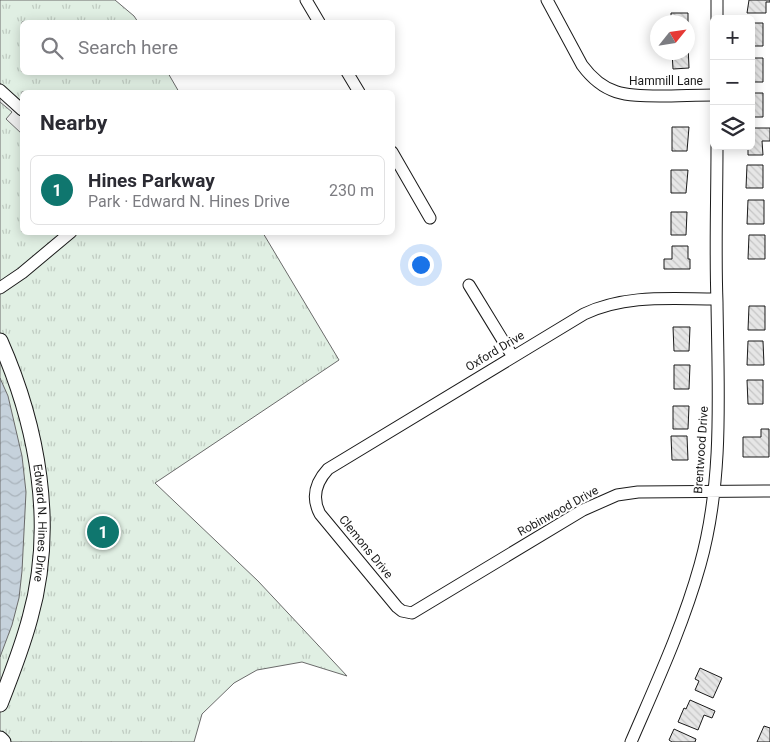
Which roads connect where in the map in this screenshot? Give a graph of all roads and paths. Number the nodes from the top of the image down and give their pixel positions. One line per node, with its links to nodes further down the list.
1 (306, 0): 5 (street)
2 (547, 0): 9 (street, Hammill Lane)
3 (717, 0): 4 (street)
4 (717, 15)
5 (318, 20)
6 (349, 75): 8 (street)
7 (0, 90): 10 (street)
8 (357, 90)
9 (710, 95)
10 (20, 108)
11 (717, 150): 17 (street, Brentwood Drive)
12 (395, 157): 13 (street)
13 (430, 218)
14 (67, 235): 16 (street)
15 (469, 285): 19 (street)
16 (0, 288)
17 (716, 299): 19 (street, Oxford Drive); 20 (street, Brentwood Drive)
18 (0, 341): 24 (street, Edward N. Hines Drive)
19 (513, 357): 22 (street, Oxford Drive)
20 (713, 490): 21 (street, Robinwood Drive); 23 (street, Robinwood Drive); 27 (street, Brentwood Drive)
21 (770, 490)
22 (316, 491): 23 (street, Clemons Drive)
23 (407, 613)
24 (0, 704)
25 (0, 739): 26 (street)
26 (3, 742)
27 (631, 742)

